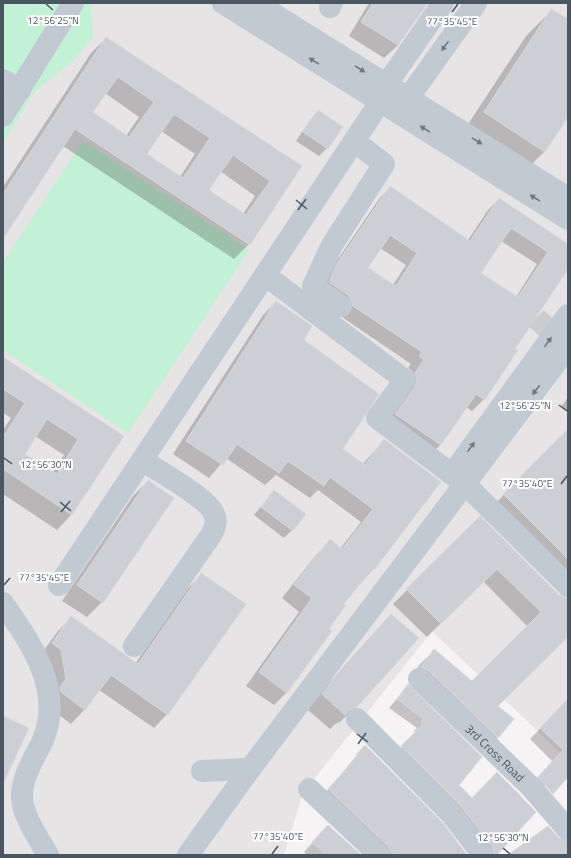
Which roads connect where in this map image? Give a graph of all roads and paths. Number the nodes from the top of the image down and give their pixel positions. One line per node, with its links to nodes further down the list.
1 (73, 3): 6 (street)
2 (223, 3): 7 (street, one-way to 2)
3 (256, 3): 7 (street, one-way to 7)
4 (443, 3): 7 (street)
5 (476, 3): 7 (street, one-way to 7)
6 (12, 85): 8 (street)
7 (393, 99): 9 (street); 10 (street, one-way to 10); 11 (street, one-way to 7)
8 (3, 116)
9 (354, 141): 12 (street); 13 (street)
10 (568, 198)
11 (568, 219)
12 (265, 275): 16 (street); 17 (street)
13 (341, 306)
14 (568, 315): 17 (street, one-way to 14)
15 (568, 347): 17 (street, one-way to 17)
16 (142, 460): 18 (street); 21 (street)
17 (468, 480): 19 (street); 24 (street)
18 (59, 585)
19 (568, 586)
20 (3, 603): 28 (street)
21 (134, 646)
22 (419, 679): 27 (street, 3rd Cross Road)
23 (357, 719): 31 (street)
24 (250, 769): 25 (street); 29 (street)
25 (202, 771)
26 (309, 789): 30 (street)
27 (568, 830)
28 (48, 855)
29 (188, 855)
30 (379, 855)
31 (483, 855)

